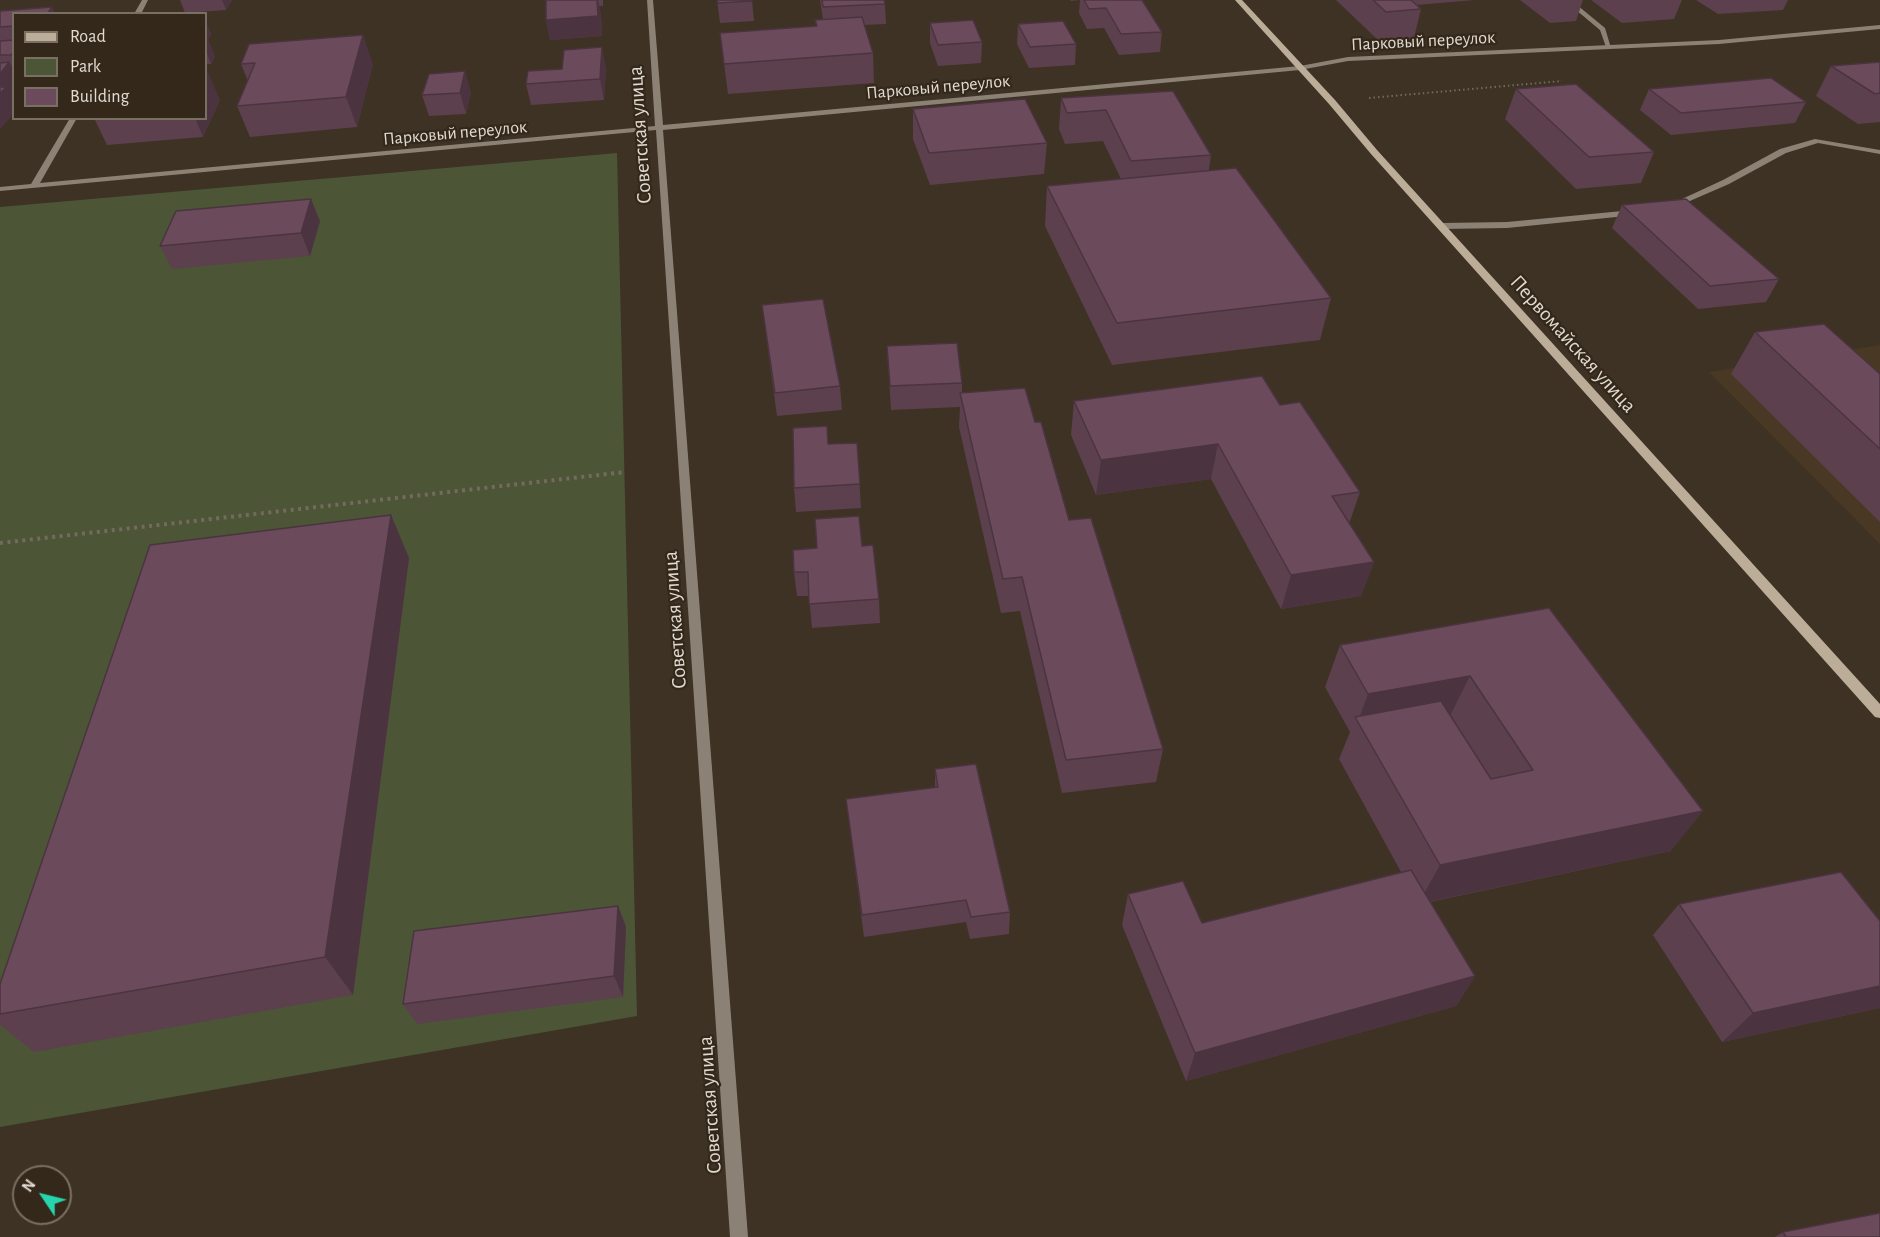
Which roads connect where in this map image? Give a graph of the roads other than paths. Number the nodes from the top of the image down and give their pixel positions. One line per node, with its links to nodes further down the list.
1 (650, 0): 8 (street, Советская улица)
2 (1238, 0): 6 (main road, Первомайская улица)
3 (1567, 0): 5 (street)
4 (1880, 27): 5 (street, Парковый переулок)
5 (1609, 47): 6 (street, Парковый переулок)
6 (1300, 68): 8 (street, Парковый переулок); 14 (main road, Первомайская улица)
7 (73, 120): 10 (street)
8 (659, 129): 10 (street, Парковый переулок); 16 (street, Советская улица)
9 (1880, 152): 12 (street)
10 (33, 186): 11 (street, Парковый переулок)
11 (0, 189)
12 (1662, 209)
13 (1639, 212): 14 (street)
14 (1443, 226): 15 (main road, Первомайская улица)
15 (1880, 713)
16 (739, 1237)

